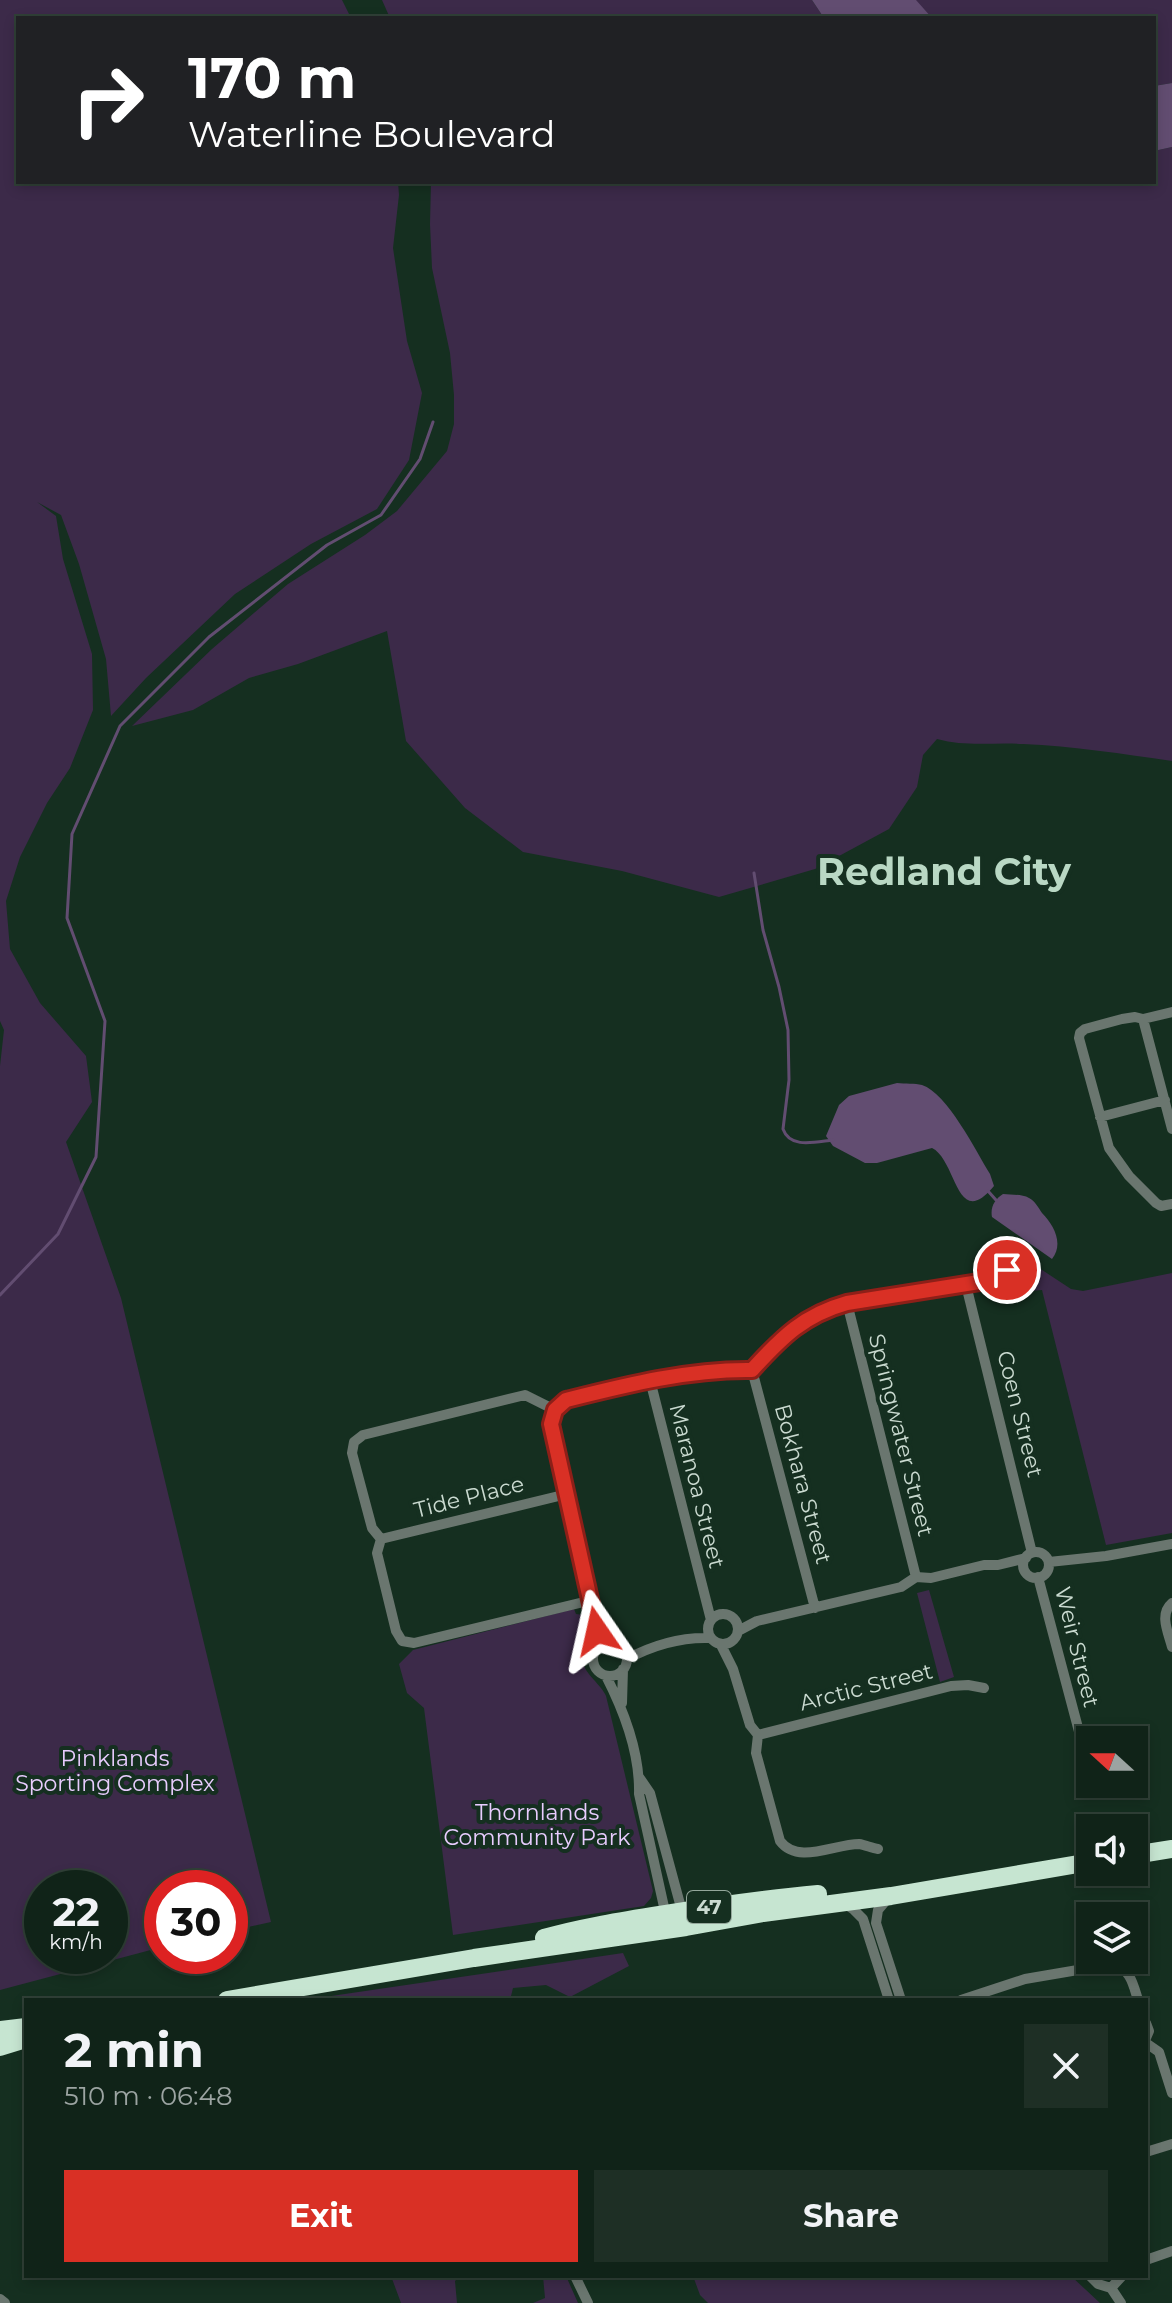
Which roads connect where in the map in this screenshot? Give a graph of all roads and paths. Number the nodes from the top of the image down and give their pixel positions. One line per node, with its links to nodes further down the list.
1 (1172, 1012): 2 (street)
2 (1143, 1019): 3 (street); 4 (street)
3 (1165, 1100): 4 (street); 5 (street)
4 (1100, 1117): 6 (street)
5 (1172, 1129)
6 (1172, 1204)
7 (1007, 1270): 8 (street)
8 (966, 1285): 9 (street); 16 (street, Coen Street)
9 (847, 1303): 10 (street); 20 (street, Springwater Street)
10 (752, 1370): 11 (street); 23 (street, Bokhara Street)
11 (650, 1380): 12 (street); 24 (street, Maranoa Street)
12 (555, 1410): 13 (street); 14 (street)
13 (567, 1494): 14 (street, Tide Place); 21 (street)
14 (381, 1539): 21 (street)
15 (1172, 1544): 17 (street)
16 (1029, 1555): 17 (street); 18 (street); 19 (street)
17 (1049, 1562): 19 (street)
18 (998, 1565): 19 (street); 20 (street)
19 (1032, 1575): 41 (street, Weir Street)
20 (916, 1577): 23 (street)
21 (592, 1600): 25 (street)
22 (1172, 1603): 32 (street)
23 (815, 1608): 26 (street)
24 (718, 1619): 26 (street); 27 (street); 28 (street); 29 (street)
25 (597, 1621): 30 (street); 33 (street)
26 (757, 1621): 27 (street)
27 (735, 1636): 31 (street); 37 (street)
28 (690, 1637): 29 (street); 35 (street)
29 (710, 1638): 31 (street)
30 (610, 1643): 33 (street); 34 (street)
31 (721, 1645): 37 (street)
32 (1172, 1647)
33 (598, 1648): 38 (street)
34 (622, 1648): 35 (street); 36 (street)
35 (645, 1649): 36 (street)
36 (625, 1664): 38 (street); 40 (street)
37 (733, 1669): 42 (street)
38 (606, 1676): 40 (street)
39 (984, 1688): 42 (street, Arctic Street)
40 (622, 1706): 43 (street)
41 (1076, 1726)
42 (758, 1735): 44 (street)
43 (639, 1777): 51 (street); 51 (street)
44 (878, 1849)
45 (1172, 1849): 46 (highway)
46 (1148, 1853)
47 (1076, 1864): 48 (highway, 47)
48 (949, 1886): 49 (highway, 47); 51 (highway, 47)
49 (891, 1896): 50 (highway, 47); 54 (street)
50 (842, 1903): 51 (highway, 47); 53 (street)
51 (676, 1920): 52 (highway, 47)
52 (239, 1998)
53 (888, 1998)
54 (900, 1998)
55 (967, 1998): 56 (street)
56 (1137, 1998)
57 (24, 2027): 58 (highway)
58 (0, 2030)
59 (24, 2040): 61 (highway)
60 (1148, 2043): 62 (street)
61 (0, 2047)
62 (1172, 2093)
63 (1172, 2144): 64 (street)
64 (1148, 2151)
65 (1172, 2251): 66 (street)
66 (1148, 2259)
67 (576, 2278): 73 (street)
68 (1092, 2278): 70 (street)
69 (1120, 2278): 70 (street)
70 (1111, 2288): 74 (street)
71 (0, 2299): 72 (street)
72 (5, 2303)
73 (588, 2303)
74 (1121, 2303)

